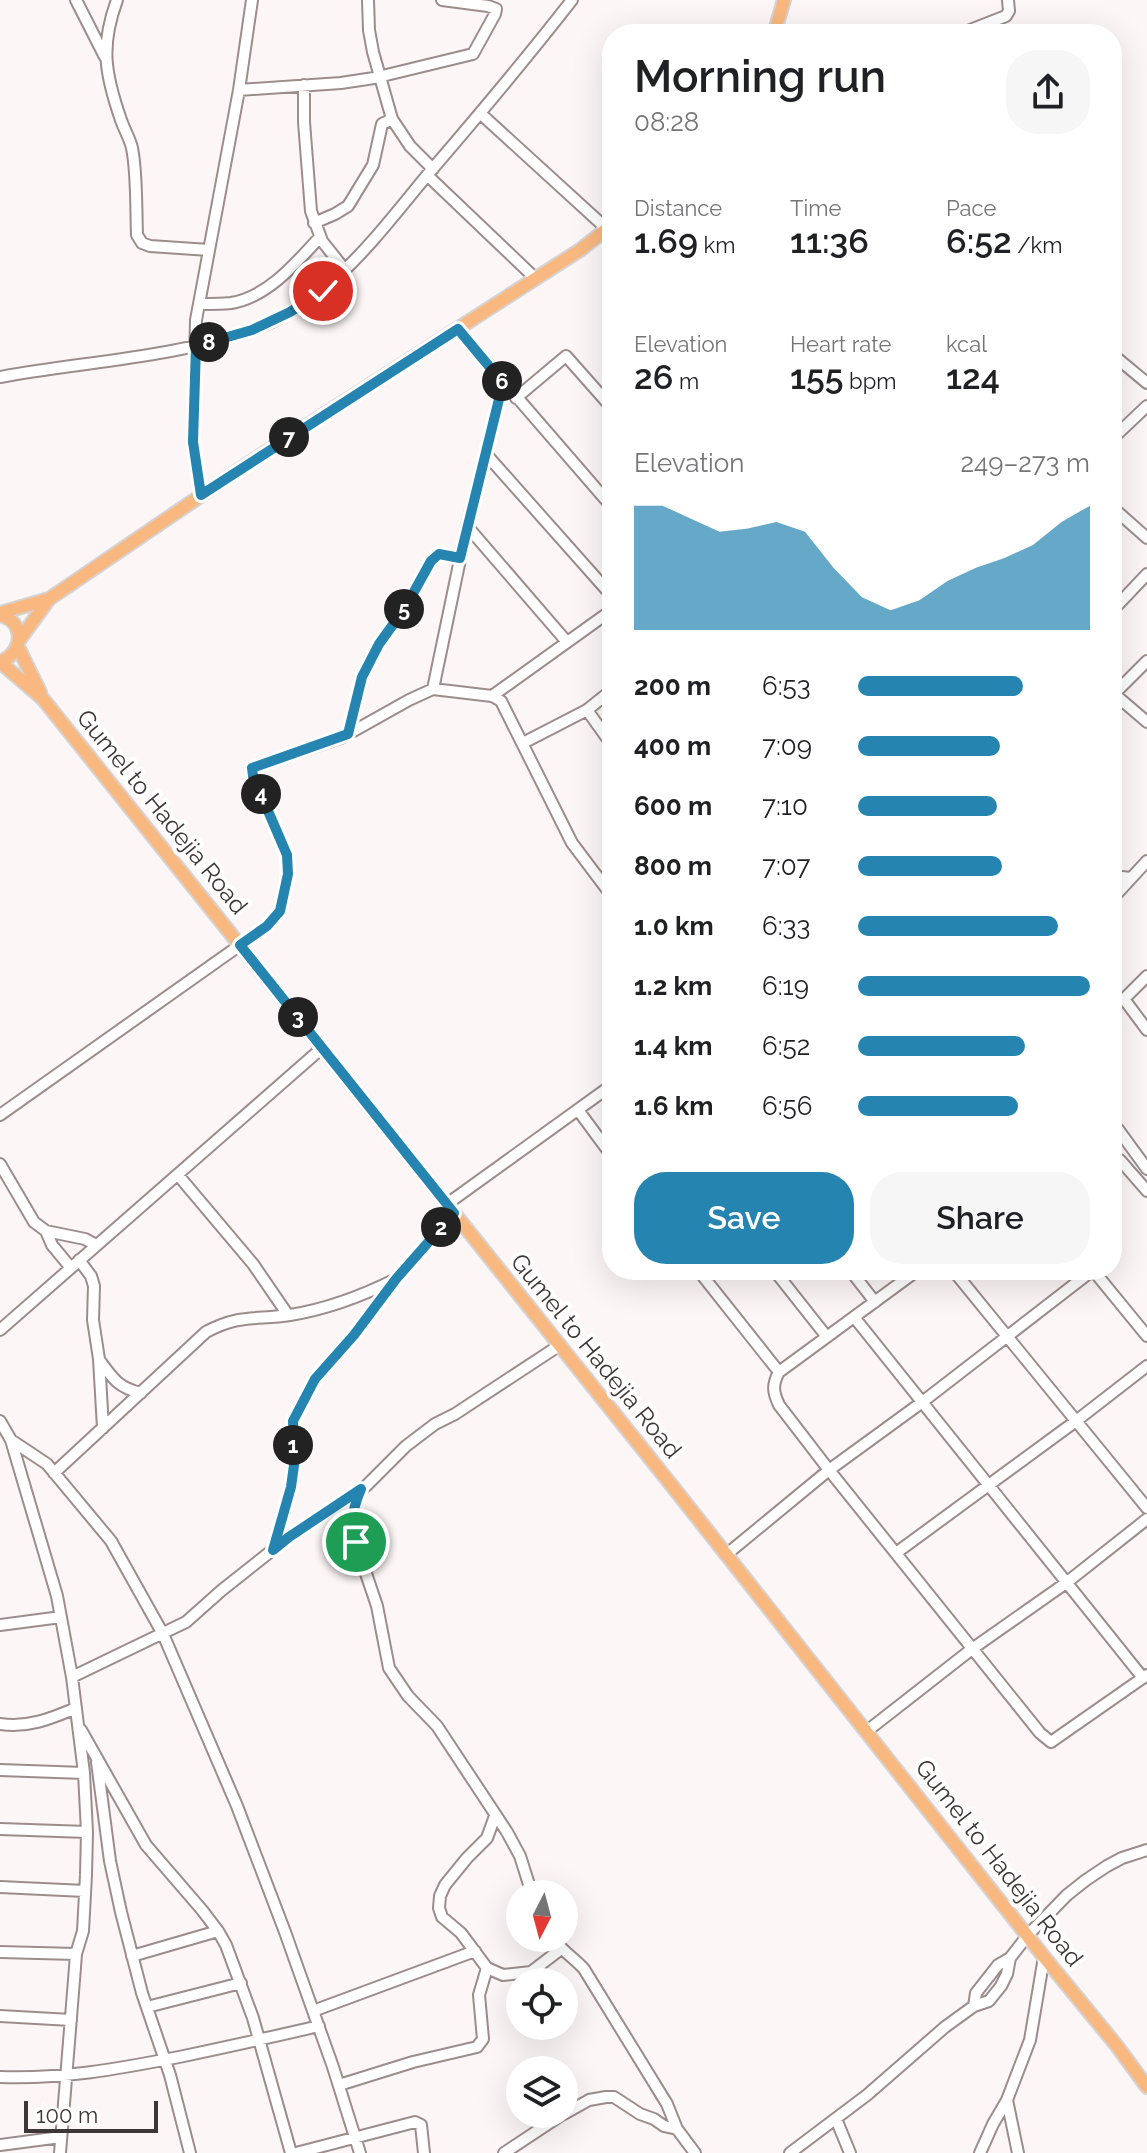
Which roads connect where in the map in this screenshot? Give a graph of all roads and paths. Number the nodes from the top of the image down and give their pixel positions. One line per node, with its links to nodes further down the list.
1 (76, 0): 11 (street)
2 (117, 0): 11 (street)
3 (252, 0): 14 (street)
4 (368, 0): 12 (street)
5 (442, 0): 12 (street)
6 (572, 0): 15 (street)
7 (784, 0): 9 (main road)
8 (1008, 0): 10 (street)
9 (777, 24)
10 (986, 24)
11 (106, 59): 22 (street)
12 (379, 77): 13 (street); 16 (street)
13 (304, 85): 14 (street); 19 (street)
14 (239, 90): 22 (street)
15 (481, 114): 17 (street); 18 (street)
16 (392, 119): 17 (street); 19 (street)
17 (430, 172): 23 (street); 24 (street)
18 (602, 220)
19 (314, 223): 21 (street)
20 (602, 233): 24 (main road)
21 (320, 237): 23 (street); 25 (street)
22 (209, 250): 25 (street)
23 (345, 270): 27 (street)
24 (536, 279): 26 (main road)
25 (199, 304): 27 (street)
26 (458, 329): 31 (street); 37 (main road)
27 (196, 346): 29 (street); 37 (street)
28 (1122, 363): 30 (street)
29 (0, 377)
30 (1145, 379)
31 (503, 383): 33 (street); 36 (street)
32 (602, 389): 33 (street)
33 (516, 398): 38 (street)
34 (1147, 406): 35 (street)
35 (1122, 430)
36 (485, 453): 40 (street); 44 (street)
37 (201, 495): 45 (main road)
38 (602, 496)
39 (1122, 516): 41 (street)
40 (467, 526): 42 (street); 49 (street)
41 (1147, 538)
42 (460, 558): 54 (street); 62 (street)
43 (1147, 574): 46 (street)
44 (602, 585)
45 (49, 599): 47 (main road); 50 (main road)
46 (1122, 600)
47 (0, 614): 50 (main road)
48 (602, 617): 49 (street)
49 (567, 642): 55 (street)
50 (19, 643): 52 (main road); 57 (main road)
51 (1147, 661): 53 (street)
52 (0, 662): 57 (main road, Gumel to Hadejia Road)
53 (1122, 686)
54 (433, 689): 55 (street); 62 (street)
55 (492, 696): 63 (street)
56 (602, 698): 59 (street)
57 (43, 699): 69 (main road, Gumel to Hadejia Road)
58 (1122, 702): 60 (street)
59 (587, 710): 61 (street); 63 (street)
60 (1147, 722)
61 (602, 731)
62 (348, 734): 69 (street)
63 (523, 743): 67 (street)
64 (1147, 861): 66 (street)
65 (1122, 877): 66 (street)
66 (1131, 878): 68 (street)
67 (602, 883)
68 (1122, 888)
69 (240, 945): 72 (main road, Gumel to Hadejia Road); 75 (street)
70 (1147, 976): 71 (street)
71 (1147, 1030)
72 (322, 1048): 82 (street); 84 (main road, Gumel to Hadejia Road)
73 (602, 1092): 74 (street)
74 (578, 1110): 77 (street); 84 (street)
75 (0, 1115)
76 (1122, 1135): 81 (street)
77 (602, 1142)
78 (1122, 1161): 81 (street)
79 (0, 1164): 85 (street)
80 (1122, 1165): 83 (street)
81 (1147, 1170)
82 (178, 1175): 86 (street); 97 (street)
83 (1147, 1191)
84 (451, 1209): 88 (street); 103 (main road, Gumel to Hadejia Road)
85 (46, 1231): 86 (street); 87 (street)
86 (96, 1245): 87 (street)
87 (75, 1264): 99 (street); 104 (street)
88 (396, 1279): 97 (street); 119 (street)
89 (706, 1280): 106 (street)
90 (782, 1280): 102 (street)
91 (858, 1280): 96 (street)
92 (905, 1280): 96 (street)
93 (961, 1280): 100 (street)
94 (1080, 1280): 100 (street)
95 (1101, 1280): 101 (street)
96 (875, 1302): 98 (street)
97 (288, 1315): 107 (street)
98 (854, 1317): 102 (street); 108 (street)
99 (0, 1330)
100 (1007, 1336): 108 (street); 110 (street)
101 (1147, 1336)
102 (827, 1337): 106 (street)
103 (560, 1345): 116 (street); 121 (main road, Gumel to Hadejia Road)
104 (99, 1359): 107 (street); 111 (street)
105 (1147, 1366): 110 (street)
106 (779, 1372): 113 (street)
107 (141, 1393): 111 (street)
108 (921, 1403): 113 (street); 115 (street)
109 (0, 1421): 112 (street)
110 (1076, 1421): 115 (street); 117 (street)
111 (103, 1428): 114 (street)
112 (11, 1440): 114 (street); 123 (street)
113 (829, 1470): 120 (street); 121 (street)
114 (54, 1473): 125 (street)
115 (988, 1486): 120 (street); 122 (street)
116 (361, 1489): 119 (street); 136 (street)
117 (1147, 1508)
118 (1147, 1519): 122 (street)
119 (273, 1550): 125 (street)
120 (896, 1553): 126 (street)
121 (727, 1554): 132 (main road, Gumel to Hadejia Road)
122 (1066, 1583): 126 (street); 128 (street)
123 (61, 1617): 124 (street); 127 (street)
124 (0, 1625)
125 (163, 1634): 127 (street); 155 (street)
126 (972, 1649): 128 (street); 132 (street)
127 (72, 1677): 129 (street)
128 (1145, 1677)
129 (76, 1708): 130 (street); 131 (street)
130 (0, 1724)
131 (78, 1725): 133 (street); 135 (street)
132 (867, 1731): 144 (main road, Gumel to Hadejia Road)
133 (96, 1756): 143 (street); 150 (street)
134 (0, 1770): 135 (street)
135 (84, 1773): 138 (street)
136 (495, 1816): 140 (street); 145 (street)
137 (0, 1829): 138 (street)
138 (87, 1832): 142 (street)
139 (1147, 1850): 144 (street)
140 (528, 1880)
141 (0, 1887): 142 (street)
142 (85, 1891): 149 (street)
143 (218, 1931): 150 (street); 153 (street)
144 (1028, 1935): 151 (main road, Gumel to Hadejia Road); 167 (street)
145 (475, 1951): 152 (street); 155 (street)
146 (0, 1952): 149 (street)
147 (557, 1952): 152 (street)
148 (566, 1952): 169 (street)
149 (76, 1954): 157 (street)
150 (132, 1956): 154 (street)
151 (1044, 1957): 164 (main road, Gumel to Hadejia Road); 165 (street)
152 (487, 1968): 163 (street)
153 (241, 1983): 154 (street); 159 (street)
154 (147, 2007): 160 (street)
155 (313, 2011): 158 (street)
156 (0, 2016): 157 (street)
157 (71, 2020): 161 (street)
158 (319, 2026): 159 (street); 163 (street)
159 (259, 2040): 160 (street); 175 (street)
160 (165, 2059): 161 (street); 174 (street)
161 (66, 2076): 162 (street); 170 (street)
162 (0, 2077)
163 (339, 2085): 171 (street)
164 (1147, 2087)
165 (1007, 2100): 182 (street); 183 (street)
166 (578, 2106): 169 (street)
167 (836, 2119): 180 (street); 181 (street)
168 (542, 2128): 178 (street)
169 (677, 2129): 179 (street)
170 (61, 2137): 172 (street); 173 (street)
171 (355, 2137): 175 (street); 176 (street); 177 (street)
172 (0, 2145)
173 (60, 2153)
174 (190, 2153)
175 (294, 2153)
176 (360, 2153)
177 (424, 2153)
178 (504, 2153)
179 (695, 2153)
180 (790, 2153)
181 (850, 2153)
182 (980, 2153)
183 (1018, 2153)

